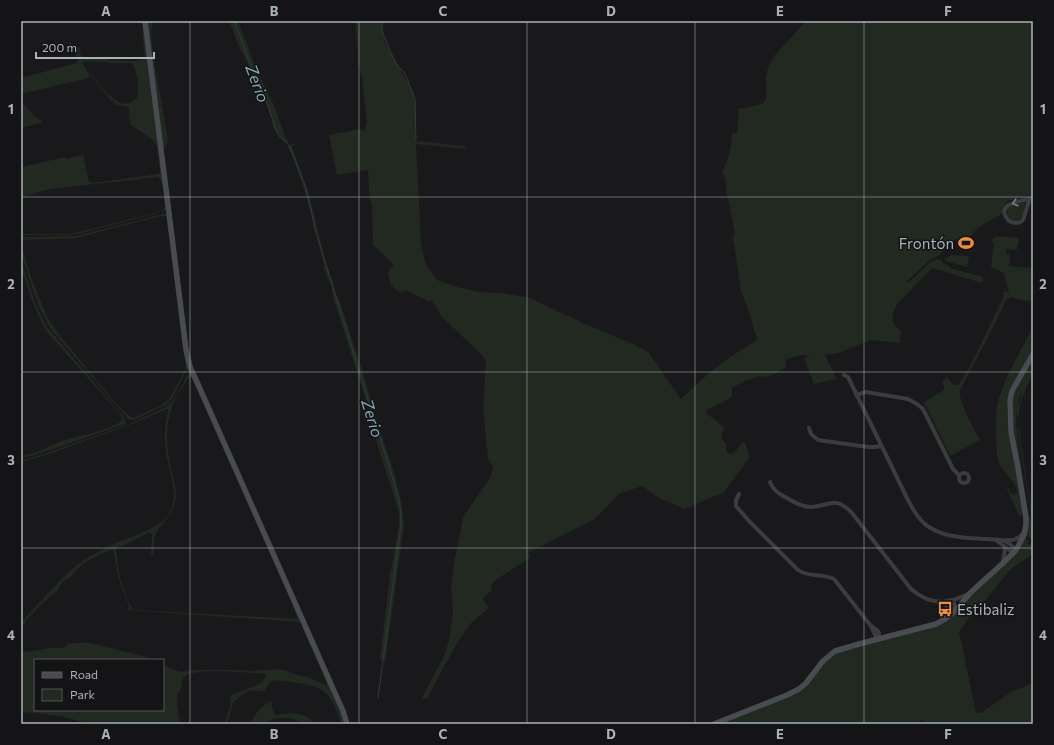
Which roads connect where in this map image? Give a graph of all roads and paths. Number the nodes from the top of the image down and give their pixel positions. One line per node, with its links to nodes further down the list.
1 (145, 21): 27 (street)
2 (1032, 198): 2 (street, one-way to 2)
3 (1033, 354): 11 (street)
4 (844, 375): 5 (street)
5 (856, 395): 7 (street); 8 (street)
6 (810, 428): 7 (street)
7 (881, 446): 12 (street)
8 (959, 475)
9 (770, 482): 19 (street)
10 (739, 494): 23 (street)
11 (1026, 529): 13 (street); 15 (street)
12 (994, 540): 13 (street); 14 (street)
13 (1003, 540): 15 (street)
14 (1003, 546): 15 (street); 16 (street)
15 (1014, 552): 16 (street)
16 (1002, 565): 17 (street)
17 (970, 593): 18 (street); 21 (street)
18 (948, 601): 19 (street); 21 (street)
19 (942, 602): 20 (street)
20 (947, 606): 21 (street); 22 (street)
21 (956, 610): 22 (street)
22 (943, 620): 24 (street)
23 (875, 631): 24 (street); 25 (street); 26 (street)
24 (894, 635): 25 (street)
25 (877, 639): 26 (street)
26 (867, 642): 28 (street)
27 (347, 724)
28 (714, 724)

